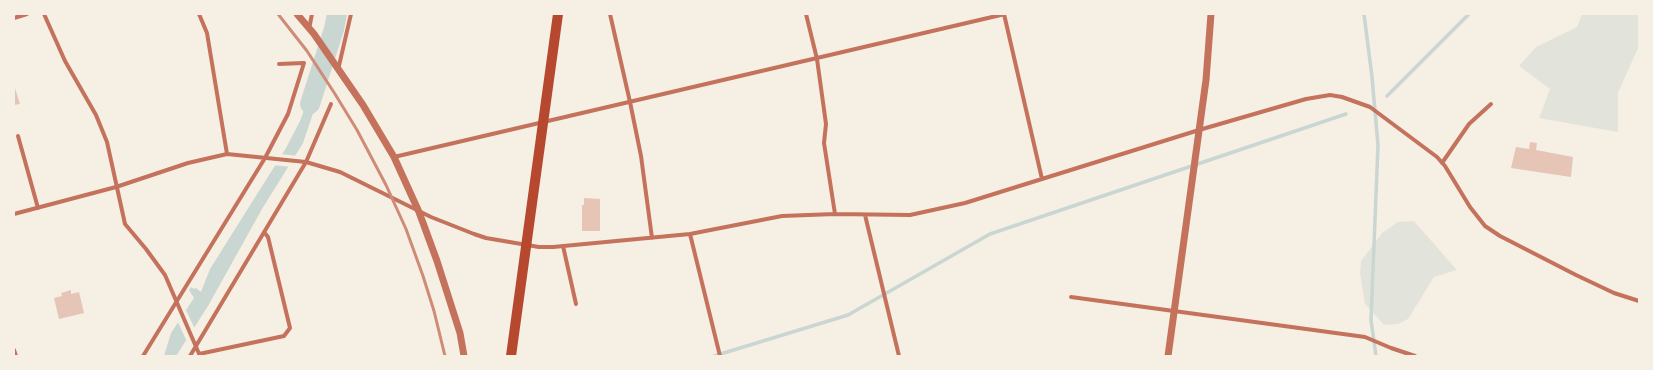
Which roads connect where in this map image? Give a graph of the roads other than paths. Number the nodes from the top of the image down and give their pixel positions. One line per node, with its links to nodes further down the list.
1 (27, 14): 12 (street)
2 (44, 14): 29 (street)
3 (199, 14): 23 (street)
4 (297, 14): 13 (street)
5 (312, 14): 13 (street)
6 (351, 14): 16 (street)
7 (558, 14): 20 (main road)
8 (610, 14): 17 (street)
9 (806, 14): 14 (street)
10 (1004, 14): 14 (street); 28 (street)
11 (1211, 14): 21 (street)
12 (14, 18)
13 (312, 32): 16 (street)
14 (817, 59): 17 (street); 33 (street)
15 (279, 64): 25 (street)
16 (337, 68): 24 (street)
17 (630, 102): 20 (street); 37 (street)
18 (331, 104): 26 (street)
19 (1491, 104): 27 (street)
20 (544, 122): 24 (street); 38 (main road)
21 (1199, 130): 27 (street); 28 (street); 44 (street)
22 (18, 136): 30 (street)
23 (227, 154): 25 (street); 29 (street)
24 (394, 157): 31 (street)
25 (267, 158): 26 (street); 42 (street)
26 (306, 162): 31 (street); 35 (street)
27 (1442, 163): 41 (street)
28 (1042, 179): 34 (street)
29 (116, 187): 30 (street); 42 (street)
30 (38, 208): 32 (street)
31 (419, 212): 38 (street); 51 (street)
32 (14, 214)
33 (835, 214): 34 (street); 36 (street)
34 (865, 215): 54 (street)
35 (264, 232): 45 (street); 47 (street)
36 (690, 234): 37 (street); 53 (street)
37 (652, 238): 39 (street)
38 (526, 245): 39 (street); 52 (main road)
39 (563, 246): 43 (street)
40 (1071, 297): 44 (street)
41 (1639, 301)
42 (176, 304): 45 (street); 49 (street)
43 (576, 304)
44 (1174, 310): 55 (street); 56 (street)
45 (196, 347): 47 (street); 50 (street)
46 (14, 350): 48 (street)
47 (199, 355)
48 (16, 356)
49 (143, 356)
50 (190, 356)
51 (464, 356)
52 (511, 356)
53 (720, 356)
54 (899, 356)
55 (1168, 356)
56 (1415, 356)

